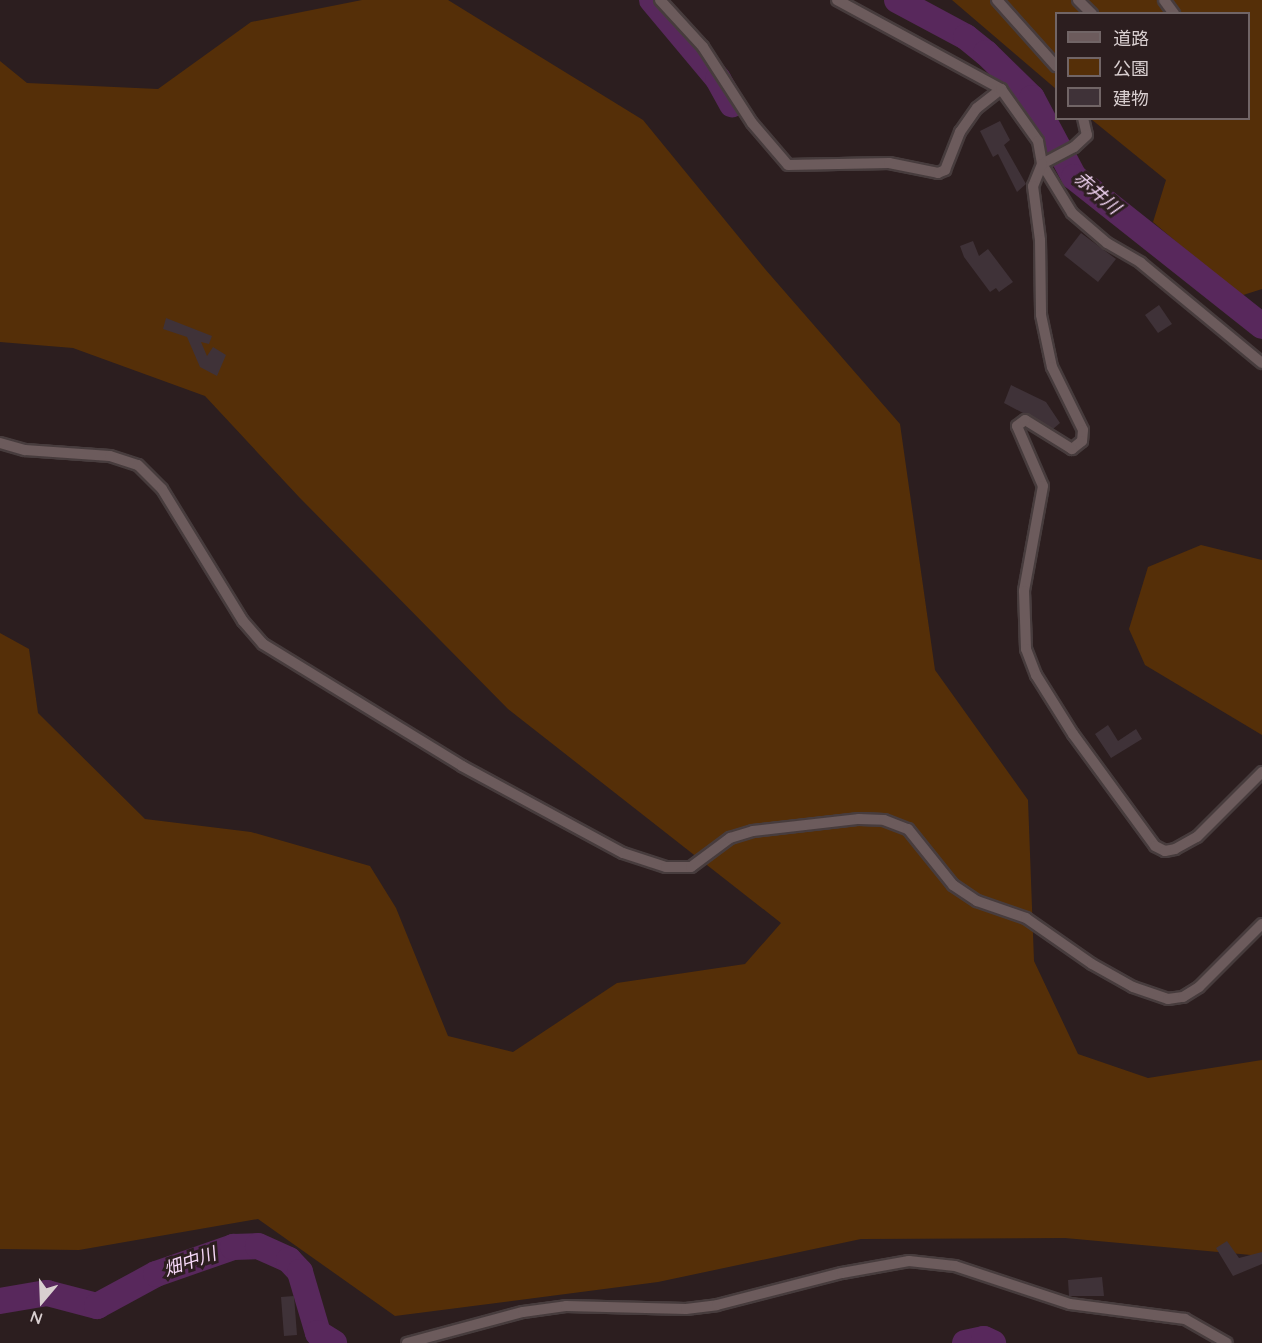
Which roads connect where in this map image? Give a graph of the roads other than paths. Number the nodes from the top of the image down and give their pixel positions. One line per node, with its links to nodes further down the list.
1 (660, 0): 7 (street)
2 (837, 0): 7 (street)
3 (997, 0): 6 (street)
4 (1078, 0): 5 (street)
5 (1090, 12)
6 (1055, 65)
7 (1001, 89): 9 (street)
8 (1083, 120): 9 (street)
9 (1046, 161): 10 (street); 12 (street)
10 (1262, 363)
11 (0, 443): 13 (street)
12 (1262, 772)
13 (1262, 924)
14 (407, 1343): 15 (street)
15 (1227, 1343)

